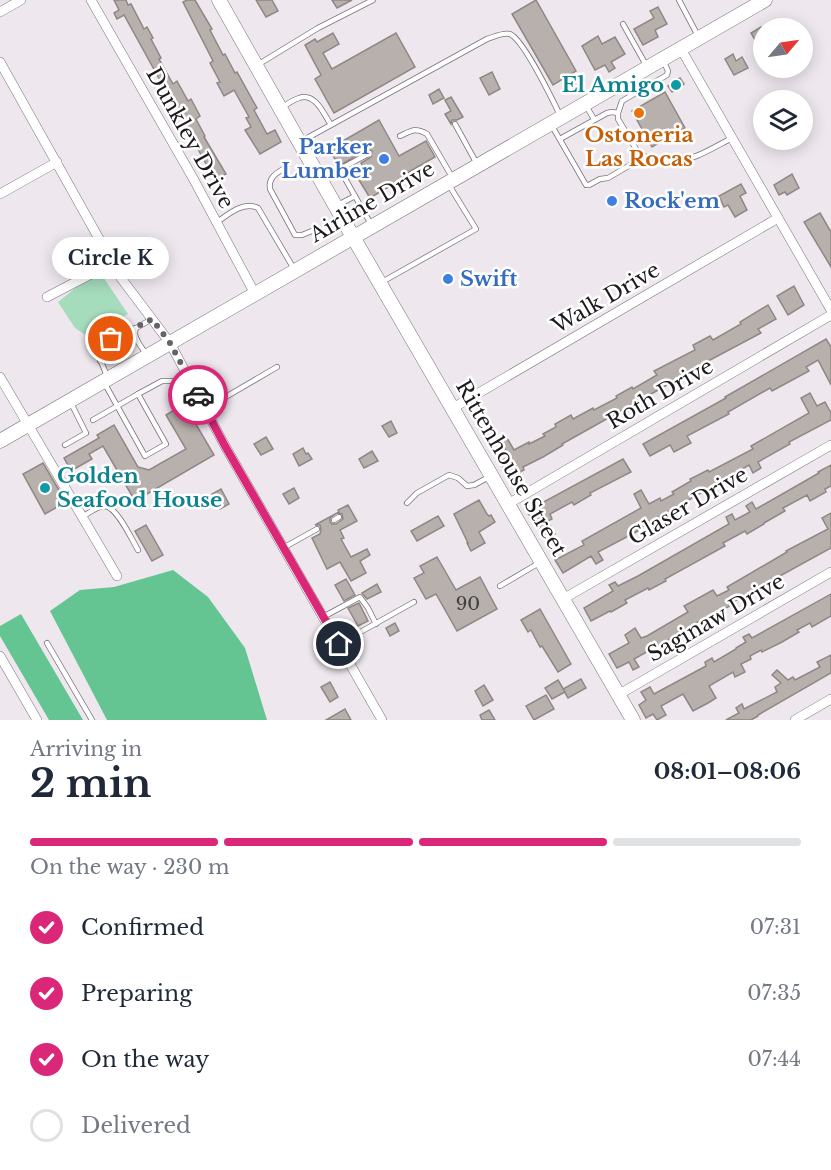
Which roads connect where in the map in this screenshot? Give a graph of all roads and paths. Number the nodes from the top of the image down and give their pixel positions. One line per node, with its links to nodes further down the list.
1 (21, 0): 7 (street)
2 (91, 0): 39 (street, Dunkley Drive)
3 (219, 0): 13 (main road, Rittenhouse Street)
4 (373, 0): 13 (lane)
5 (679, 0): 9 (lane)
6 (756, 2): 9 (main road, Airline Drive)
7 (0, 12)
8 (623, 24): 14 (lane)
9 (699, 38): 10 (main road, Airline Drive)
10 (681, 49): 11 (main road, Airline Drive); 26 (street)
11 (663, 59): 14 (main road, Airline Drive); 16 (lane)
12 (0, 63): 31 (street)
13 (256, 65): 19 (main road, Rittenhouse Street)
14 (643, 70): 15 (main road, Airline Drive); 16 (lane)
15 (617, 85): 17 (lane); 18 (main road, Airline Drive)
16 (646, 87): 17 (lane)
17 (626, 99): 20 (lane)
18 (585, 104): 21 (lane); 22 (main road, Airline Drive)
19 (281, 108): 24 (lane); 28 (main road, Rittenhouse Street)
20 (618, 113): 21 (lane); 30 (lane)
21 (594, 119): 27 (lane)
22 (556, 120): 24 (lane); 27 (lane); 32 (main road, Airline Drive)
23 (455, 124): 32 (lane)
24 (331, 125): 28 (lane)
25 (400, 136): 34 (lane)
26 (732, 138): 30 (lane); 38 (street)
27 (560, 139): 30 (lane)
28 (300, 142): 37 (main road, Rittenhouse Street)
29 (368, 154): 36 (lane)
30 (639, 155)
31 (57, 162): 35 (street); 43 (street)
32 (478, 165): 34 (main road, Airline Drive)
33 (285, 168): 41 (lane)
34 (451, 181): 40 (main road, Airline Drive); 45 (lane)
35 (0, 194)
36 (355, 196): 37 (lane); 40 (lane)
37 (336, 206): 42 (main road, Rittenhouse Street)
38 (778, 218): 48 (street); 63 (street, Walk Drive)
39 (217, 222): 44 (lane); 46 (street, Dunkley Drive)
40 (372, 226): 42 (main road, Airline Drive)
41 (312, 231)
42 (353, 237): 44 (main road, Airline Drive); 45 (main road, Rittenhouse Street)
43 (112, 263): 47 (street); 50 (street)
44 (295, 271): 46 (main road, Airline Drive)
45 (380, 283): 63 (main road, Rittenhouse Street)
46 (255, 294): 53 (main road, Airline Drive)
47 (47, 297)
48 (831, 310)
49 (831, 315): 72 (street, Roth Drive)
50 (152, 319): 51 (lane); 53 (street)
51 (136, 328): 52 (lane); 55 (lane)
52 (137, 340): 54 (lane); 55 (lane)
53 (170, 343): 54 (main road, Airline Drive); 57 (street)
54 (147, 356): 59 (main road, Airline Drive)
55 (100, 361): 59 (lane)
56 (277, 367): 64 (lane)
57 (187, 374): 60 (lane); 64 (street)
58 (0, 377): 66 (street)
59 (106, 380): 61 (main road, Airline Drive); 62 (lane)
60 (138, 394): 62 (lane); 62 (lane)
61 (69, 401): 66 (main road, Airline Drive); 68 (lane)
62 (117, 406): 65 (lane)
63 (453, 408): 70 (main road, Rittenhouse Street)
64 (205, 409): 77 (street)
65 (93, 420)
66 (28, 425): 67 (main road, Airline Drive); 73 (street)
67 (0, 439)
68 (65, 445)
69 (831, 445): 83 (street, Glaser Drive)
70 (491, 476): 71 (lane); 72 (main road, Rittenhouse Street)
71 (407, 503)
72 (508, 504): 79 (main road, Rittenhouse Street)
73 (82, 517): 78 (lane); 81 (street)
74 (339, 517): 75 (lane)
75 (334, 520)
76 (317, 529): 77 (lane)
77 (284, 548): 85 (street)
78 (138, 549)
79 (541, 561): 82 (lane); 83 (main road, Rittenhouse Street)
80 (831, 572): 90 (street, Saginaw Drive)
81 (117, 576)
82 (500, 586)
83 (563, 599): 90 (main road, Rittenhouse Street)
84 (414, 602): 86 (lane)
85 (323, 617): 86 (lane); 88 (street)
86 (376, 624): 88 (lane)
87 (47, 643): 93 (lane)
88 (339, 644): 94 (street)
89 (0, 656): 92 (street)
90 (618, 695): 95 (main road, Rittenhouse Street)
91 (831, 699): 96 (street)
92 (37, 720)
93 (92, 720)
94 (382, 720)
95 (633, 720)
96 (795, 720)

